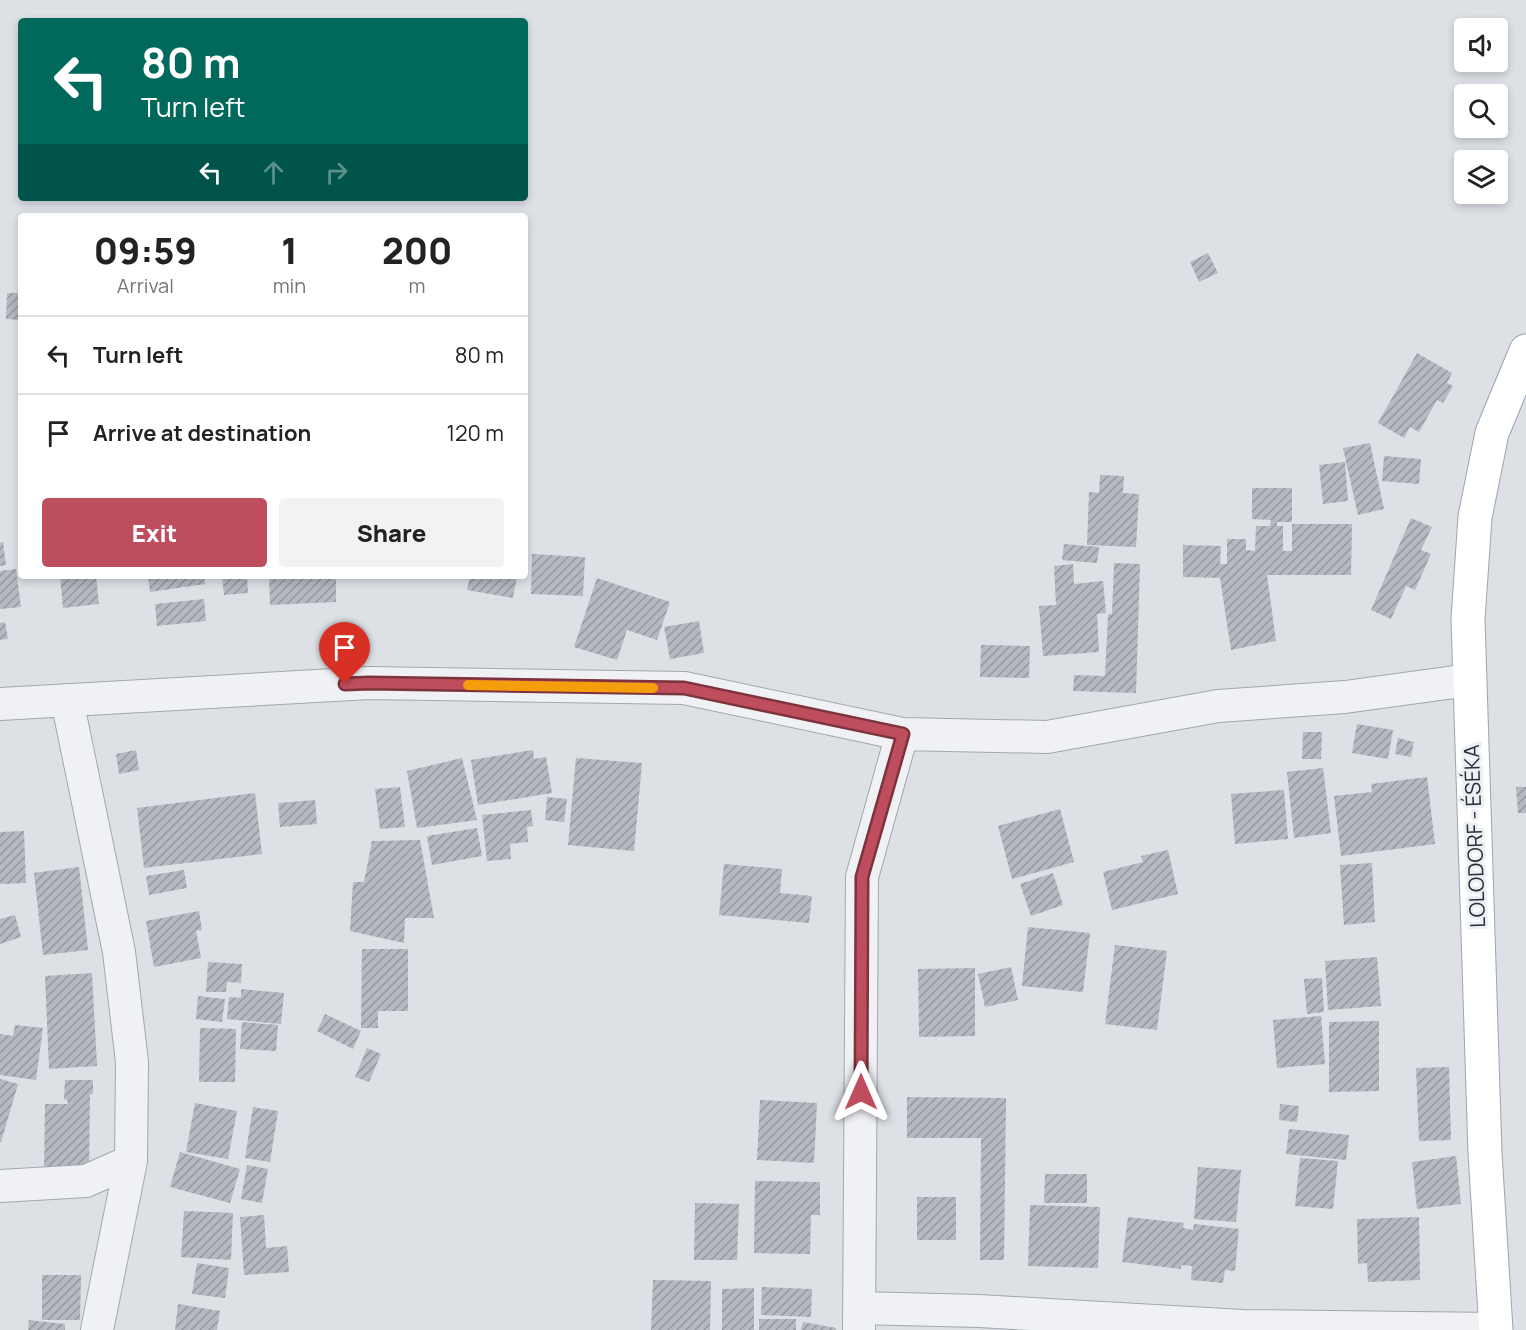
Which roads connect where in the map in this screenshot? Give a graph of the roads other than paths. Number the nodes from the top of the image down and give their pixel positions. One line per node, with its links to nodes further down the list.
1 (1526, 351): 2 (main road, LOLODORF - ÉSÉKA)
2 (1469, 680): 5 (street); 9 (main road, LOLODORF - ÉSÉKA)
3 (67, 700): 4 (street); 5 (street); 6 (street)
4 (0, 704)
5 (903, 734): 8 (street)
6 (131, 1161): 7 (street); 10 (street)
7 (0, 1186)
8 (859, 1319): 9 (street)
9 (1496, 1329)
10 (97, 1330)

